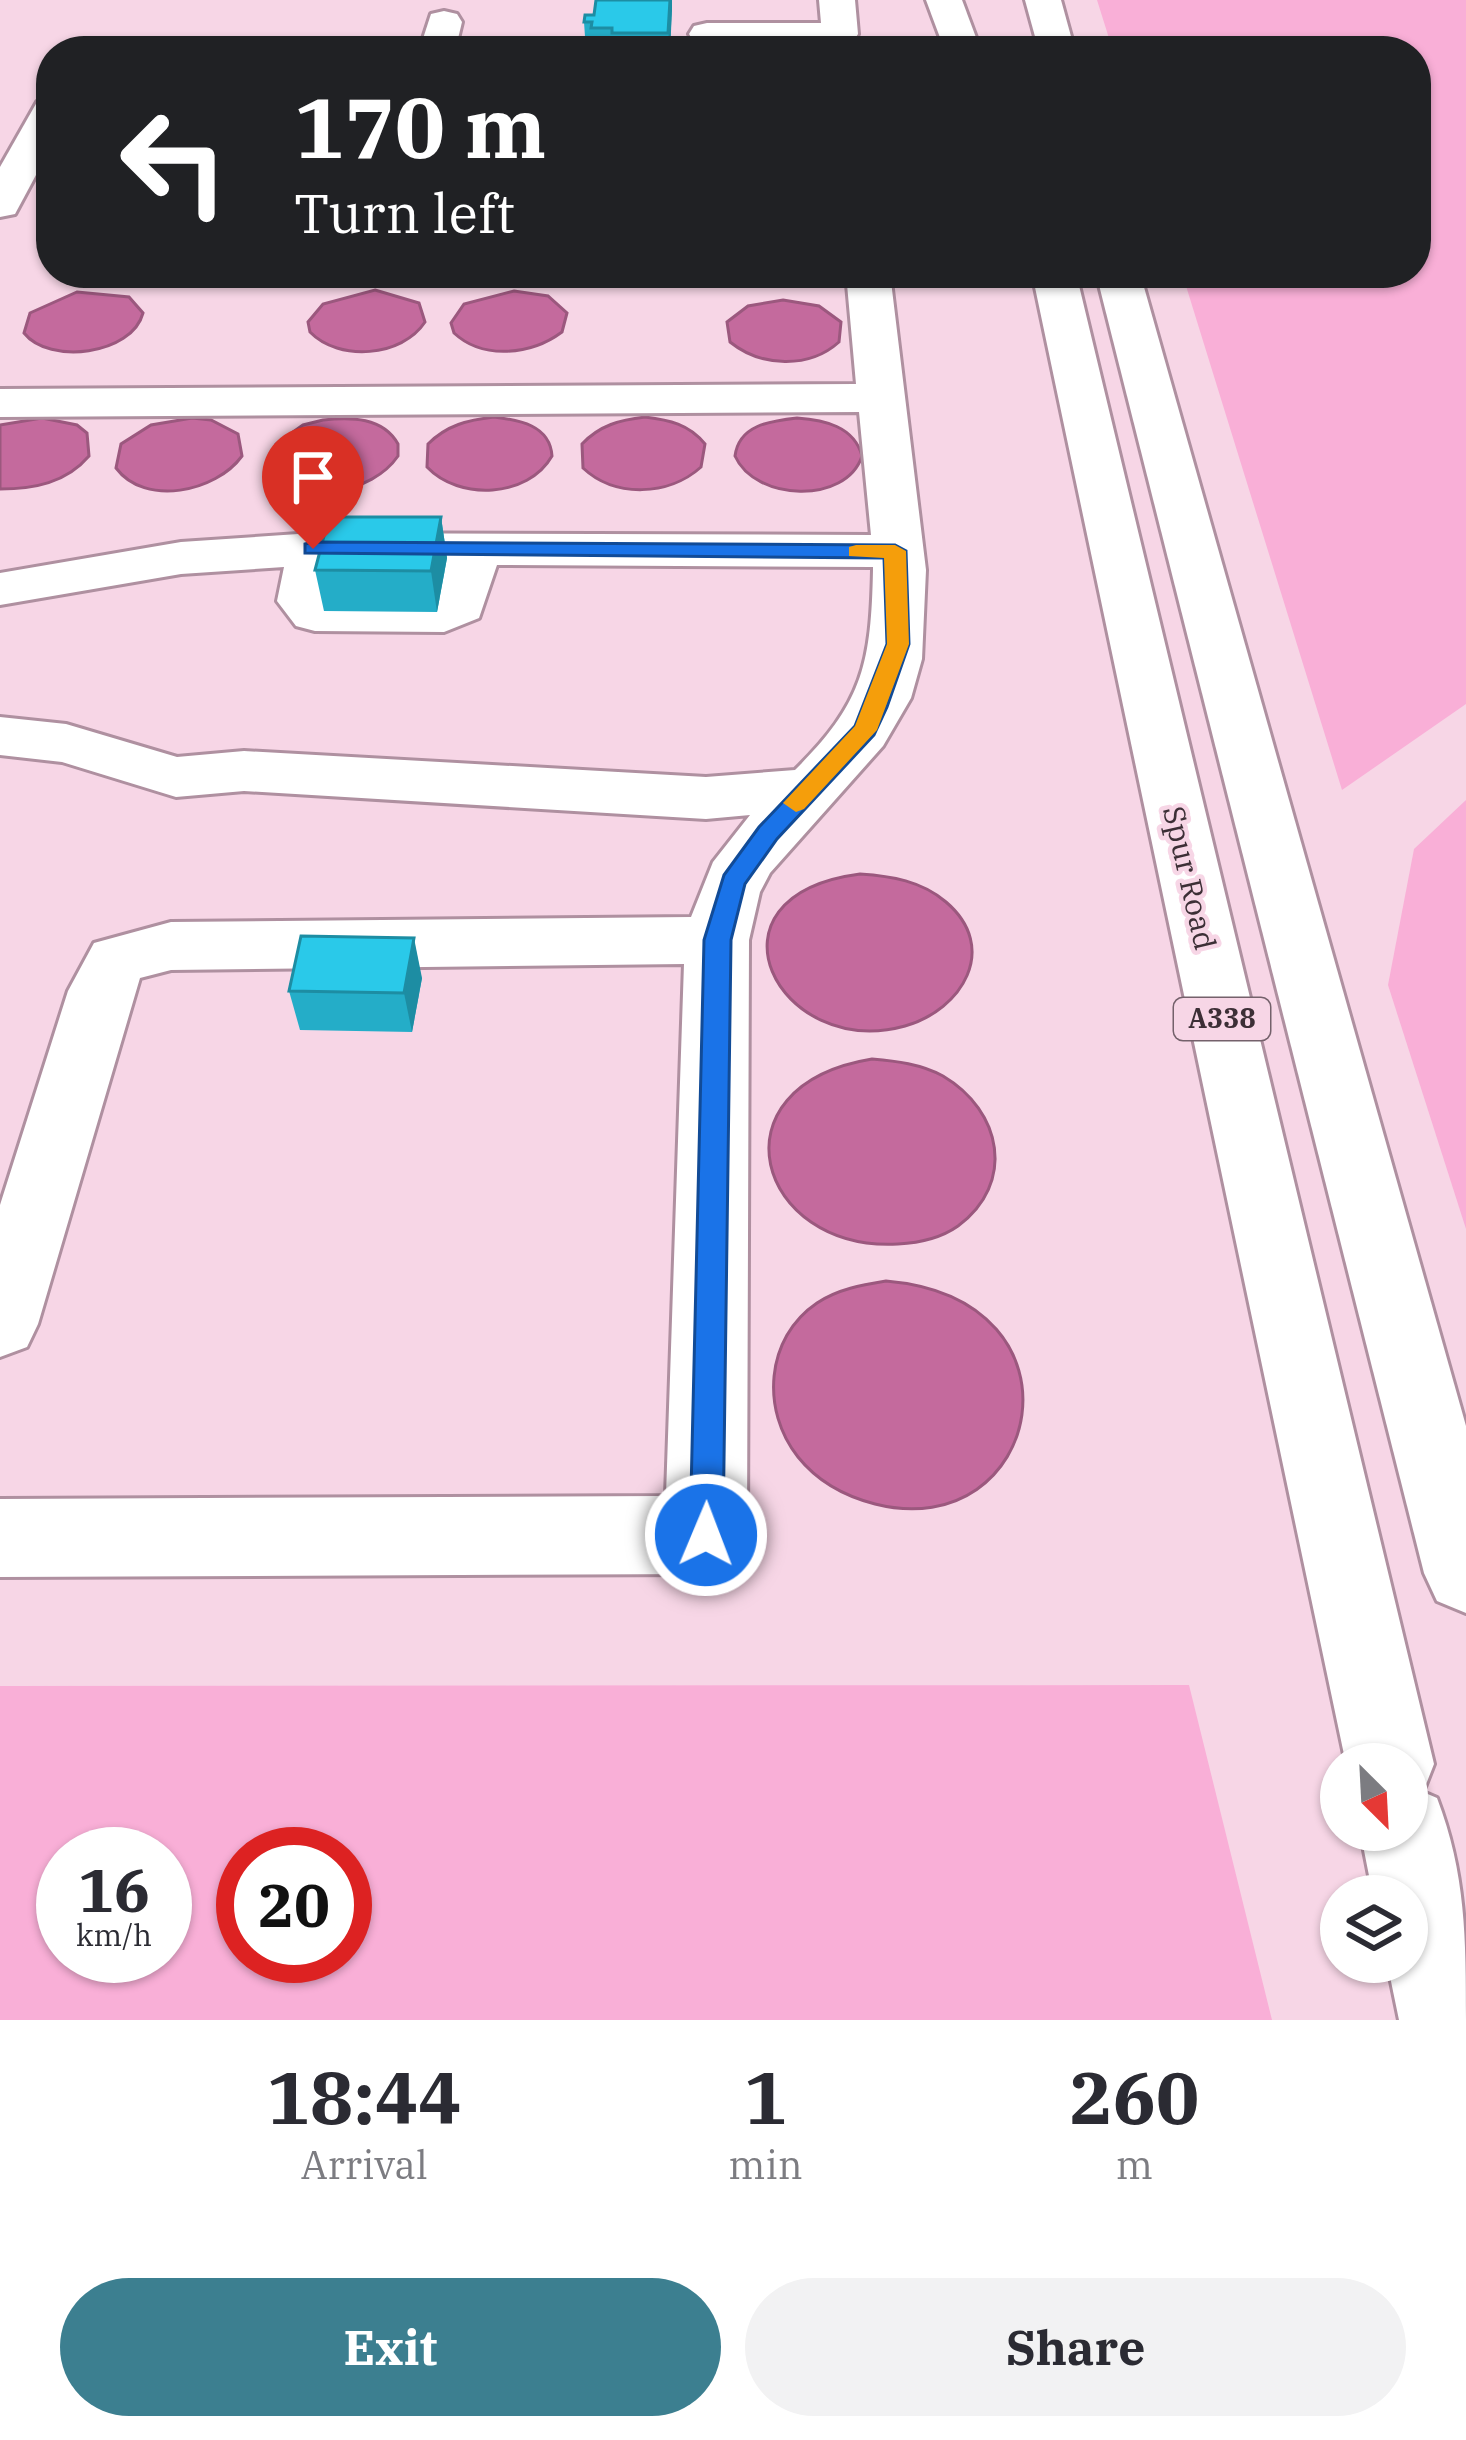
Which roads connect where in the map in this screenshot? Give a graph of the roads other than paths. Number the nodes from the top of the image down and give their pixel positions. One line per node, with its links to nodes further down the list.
1 (944, 0): 5 (main road)
2 (1043, 0): 6 (main road)
3 (842, 28): 4 (main road)
4 (707, 34)
5 (957, 36)
6 (1053, 36)
7 (36, 138): 8 (main road)
8 (0, 205)
9 (870, 288): 13 (main road)
10 (1037, 288): 15 (main road)
11 (1057, 288): 15 (main road, Spur Road / A338)
12 (1122, 288): 23 (main road, A338)
13 (881, 398): 14 (main road); 16 (main road)
14 (0, 403)
15 (1091, 439): 24 (main road, Spur Road / A338)
16 (895, 551): 17 (main road); 19 (main road)
17 (0, 589)
18 (0, 736): 19 (main road)
19 (809, 789): 20 (main road)
20 (717, 940): 21 (main road); 22 (main road)
21 (0, 1324)
22 (0, 1538)
23 (1466, 1574)
24 (1385, 1743)
25 (1410, 1851): 26 (main road)
26 (1447, 2020)

